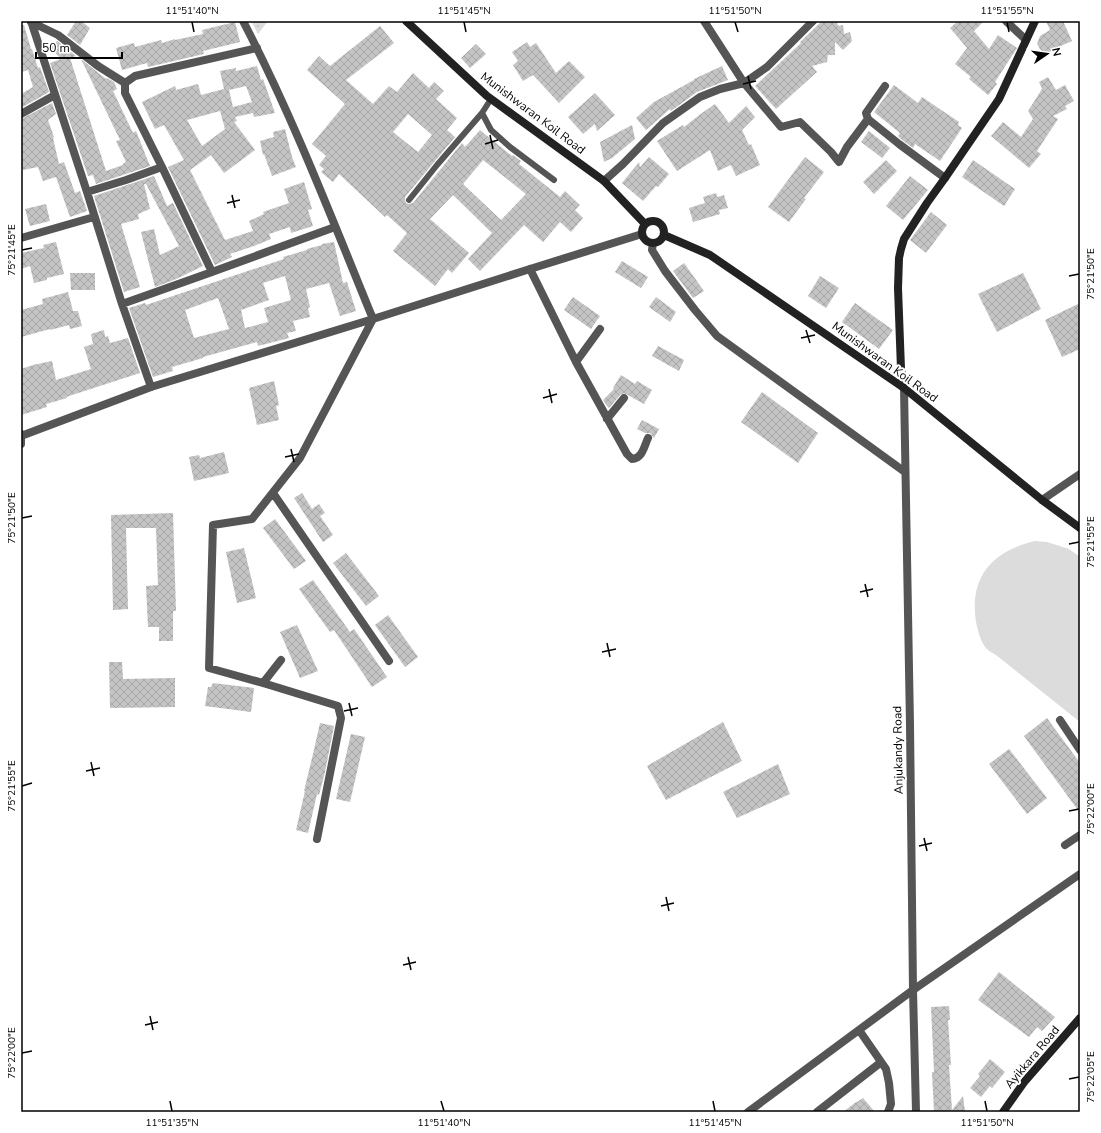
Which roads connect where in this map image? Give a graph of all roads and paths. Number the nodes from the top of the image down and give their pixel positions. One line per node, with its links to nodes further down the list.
1 (31, 21): 10 (street); 13 (street)
2 (243, 21): 9 (street)
3 (406, 21): 14 (main road, Munishwaran Koil Road)
4 (704, 21): 11 (street)
5 (813, 21): 11 (street)
6 (1006, 21): 8 (street)
7 (1035, 21): 8 (main road)
8 (1026, 40): 19 (main road)
9 (257, 48): 10 (street); 26 (street)
10 (125, 82): 18 (street)
11 (744, 83): 17 (street); 21 (street)
12 (884, 86): 17 (street)
13 (55, 95): 16 (street); 22 (street)
14 (491, 99): 15 (lane); 21 (main road, Munishwaran Koil Road)
15 (482, 113): 20 (lane); 23 (lane)
16 (21, 114)
17 (868, 119): 19 (street)
18 (162, 167): 22 (street); 32 (street)
19 (945, 178): 38 (main road)
20 (554, 180)
21 (604, 181): 25 (main road, Munishwaran Koil Road)
22 (87, 192): 24 (street)
23 (409, 200)
24 (94, 217): 29 (street); 33 (street)
25 (645, 224): 27 (main road); 28 (main road)
26 (335, 227): 32 (street); 34 (street)
27 (642, 234): 30 (main road); 31 (street)
28 (664, 235): 30 (main road); 38 (main road, Munishwaran Koil Road)
29 (21, 238)
30 (653, 243): 43 (street)
31 (530, 269): 34 (street); 36 (street)
32 (212, 272): 33 (street)
33 (122, 304): 37 (street)
34 (373, 319): 37 (street); 45 (street)
35 (600, 329): 36 (street)
36 (576, 362): 40 (street)
37 (151, 387): 41 (street)
38 (904, 388): 43 (street, Anjukandy Road); 46 (main road, Munishwaran Koil Road)
39 (624, 398): 40 (street)
40 (607, 419): 42 (street)
41 (21, 437)
42 (648, 438)
43 (905, 472): 57 (street, Anjukandy Road)
44 (1080, 474): 46 (street)
45 (273, 493): 49 (street); 50 (street)
46 (1042, 500): 47 (main road, Munishwaran Koil Road)
47 (1080, 528)
48 (281, 660): 50 (street)
49 (389, 661)
50 (264, 683): 54 (street)
51 (1060, 720): 52 (street)
52 (1080, 750)
53 (1080, 835): 55 (street)
54 (318, 839)
55 (1065, 845)
56 (1080, 874): 57 (street)
57 (913, 990): 59 (street); 64 (street, Anjukandy Road)
58 (1080, 1018): 65 (main road, Ayikkara Road)
59 (858, 1030): 60 (street); 61 (street)
60 (880, 1063): 62 (street); 63 (street)
61 (748, 1112)
62 (817, 1112)
63 (888, 1112)
64 (916, 1112)
65 (1003, 1112)

